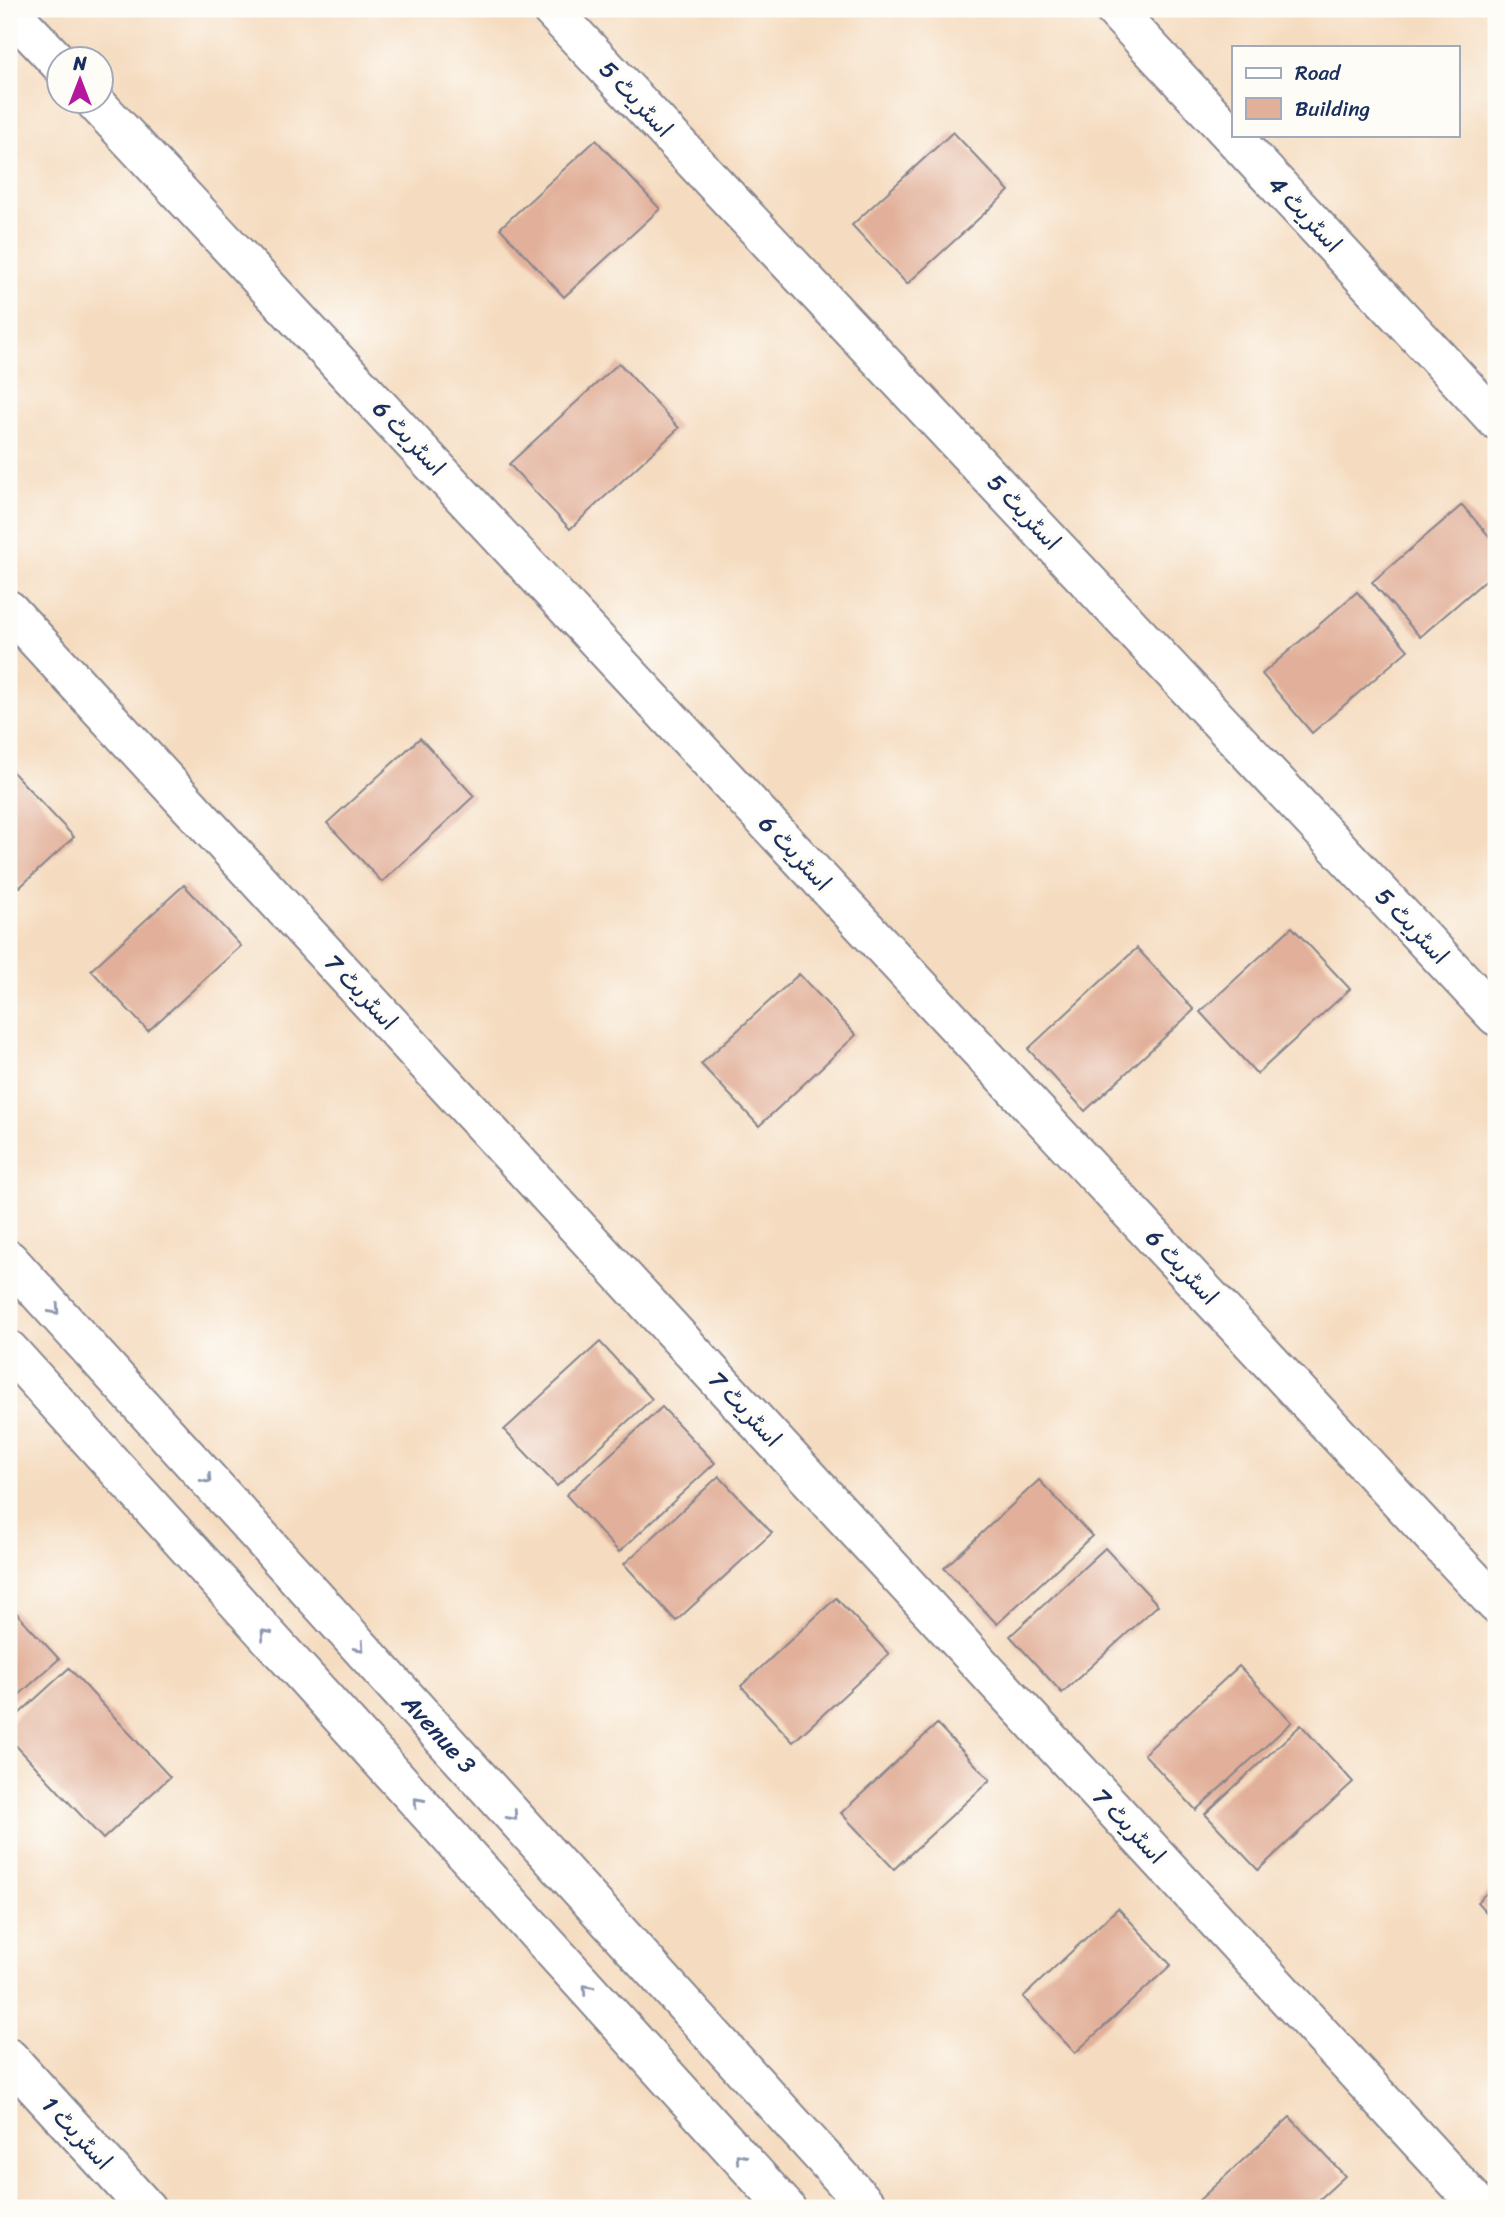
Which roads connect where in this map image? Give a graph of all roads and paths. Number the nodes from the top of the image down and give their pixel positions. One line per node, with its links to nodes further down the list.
1 (551, 9): 10 (street, اسٹریٹ 5)
2 (1114, 9): 6 (street, اسٹریٹ 4)
3 (10, 12): 4 (street)
4 (46, 49)
5 (108, 116): 13 (street, اسٹریٹ 6)
6 (1232, 136)
7 (1232, 136): 8 (street, اسٹریٹ 4)
8 (1496, 420)
9 (9, 610): 18 (street, اسٹریٹ 7)
10 (1496, 1016)
11 (9, 1260): 17 (street, Avenue 3, one-way to 17)
12 (9, 1350): 16 (street, one-way to 12)
13 (1496, 1604)
14 (9, 2058): 15 (street, اسٹریٹ 1)
15 (146, 2208)
16 (786, 2208)
17 (869, 2208)
18 (1481, 2208)

